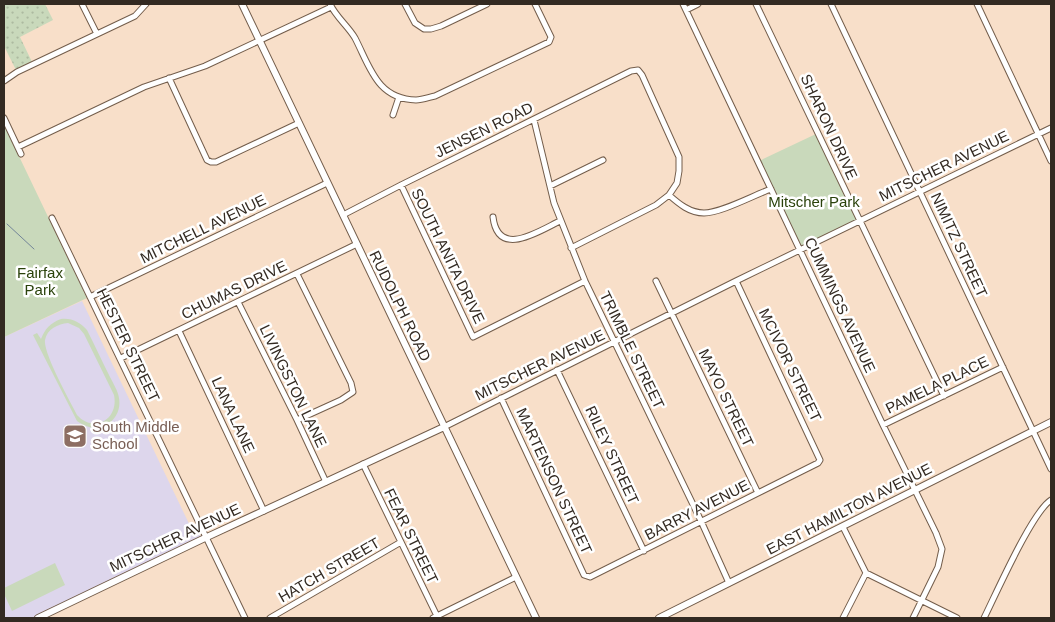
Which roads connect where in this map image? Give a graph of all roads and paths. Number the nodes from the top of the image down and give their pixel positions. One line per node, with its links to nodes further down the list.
1 (82, 4): 14 (street)
2 (146, 4): 14 (street)
3 (242, 4): 15 (street, RUDOLPH ROAD)
4 (405, 4): 5 (street)
5 (487, 4)
6 (535, 4): 18 (street)
7 (683, 4): 13 (street, CUMMINGS AVENUE)
8 (698, 4): 13 (street)
9 (756, 4): 38 (street, SHARON DRIVE)
10 (830, 4): 33 (street, NIMITZ STREET)
11 (977, 4): 24 (street)
12 (330, 5): 15 (street); 18 (street)
13 (686, 10): 32 (street, CUMMINGS AVENUE)
14 (97, 34): 17 (street)
15 (259, 40): 16 (street); 22 (street, RUDOLPH ROAD)
16 (169, 78): 22 (street); 25 (street)
17 (4, 81)
18 (399, 97): 19 (street)
19 (393, 115)
20 (4, 118): 25 (street)
21 (534, 120): 30 (street, JENSEN ROAD); 31 (street, TRIMBLE STREET); 34 (street, JENSEN ROAD)
22 (299, 123): 29 (street, RUDOLPH ROAD)
23 (1051, 128): 24 (street, MITSCHER AVENUE)
24 (1039, 134): 28 (street); 33 (street, MITSCHER AVENUE)
25 (18, 147): 26 (street)
26 (21, 154)
27 (603, 160): 31 (street)
28 (1051, 161)
29 (327, 183): 35 (street, RUDOLPH ROAD); 47 (street, MITCHELL AVENUE)
30 (400, 185): 35 (street, JENSEN ROAD); 44 (street, SOUTH ANITA DRIVE)
31 (550, 186): 39 (street, TRIMBLE STREET)
32 (771, 189): 34 (street); 42 (street, CUMMINGS AVENUE)
33 (920, 191): 38 (street, MITSCHER AVENUE); 53 (street, NIMITZ STREET)
34 (669, 195): 41 (street)
35 (343, 215): 40 (street, RUDOLPH ROAD)
36 (493, 217): 39 (street)
37 (52, 218): 47 (street, HESTER STREET)
38 (859, 220): 42 (street, MITSCHER AVENUE); 55 (street, SHARON DRIVE)
39 (560, 221): 41 (street, TRIMBLE STREET)
40 (357, 244): 43 (street, CHUMAS DRIVE); 60 (street, RUDOLPH ROAD)
41 (571, 248): 44 (street, TRIMBLE STREET)
42 (800, 250): 46 (street, MITSCHER AVENUE); 59 (street, CUMMINGS AVENUE)
43 (297, 274): 48 (street, CHUMAS DRIVE); 57 (street)
44 (585, 281): 51 (street, TRIMBLE STREET)
45 (656, 281): 49 (street, MAYO STREET)
46 (736, 281): 49 (street, MITSCHER AVENUE); 62 (street, MCIVOR STREET)
47 (90, 297): 52 (street, HESTER STREET)
48 (238, 302): 50 (street, CHUMAS DRIVE); 57 (street, LIVINGSTON LANE)
49 (672, 313): 51 (street, MITSCHER AVENUE); 67 (street, MAYO STREET)
50 (179, 330): 52 (street, CHUMAS DRIVE); 69 (street, LANA LANE)
51 (615, 342): 54 (street, MITSCHER AVENUE); 70 (street, TRIMBLE STREET)
52 (120, 358): 72 (street, HESTER STREET)
53 (1003, 367): 55 (street, PAMELA PLACE); 61 (street, NIMITZ STREET)
54 (557, 370): 56 (street, MITSCHER AVENUE); 74 (street, RILEY STREET)
55 (944, 396): 59 (street, PAMELA PLACE)
56 (501, 398): 60 (street, MITSCHER AVENUE); 76 (street, MARTENSON STREET)
57 (298, 420): 65 (street, LIVINGSTON LANE)
58 (1051, 422): 61 (street, EAST HAMILTON AVENUE)
59 (883, 425): 66 (street, CUMMINGS AVENUE)
60 (444, 427): 63 (street, MITSCHER AVENUE); 77 (street, RUDOLPH ROAD)
61 (1033, 431): 64 (street, NIMITZ STREET); 66 (street, EAST HAMILTON AVENUE)
62 (820, 460): 67 (street, BARRY AVENUE)
63 (362, 464): 65 (street, MITSCHER AVENUE); 73 (street, FEAR STREET)
64 (1051, 469)
65 (326, 482): 69 (street, MITSCHER AVENUE)
66 (914, 490): 71 (street, EAST HAMILTON AVENUE); 79 (street, CUMMINGS AVENUE)
67 (758, 493): 70 (street, BARRY AVENUE)
68 (1051, 500): 89 (street)
69 (264, 511): 72 (street, MITSCHER AVENUE)
70 (701, 521): 74 (street, BARRY AVENUE); 78 (street, TRIMBLE STREET)
71 (843, 527): 75 (street); 78 (street, EAST HAMILTON AVENUE)
72 (207, 537): 81 (street, MITSCHER AVENUE); 82 (street, HESTER STREET)
73 (401, 542): 80 (street, FEAR STREET); 83 (street, HATCH STREET)
74 (644, 551): 76 (street, BARRY AVENUE)
75 (866, 573): 79 (street); 86 (street)
76 (584, 575)
77 (516, 577): 80 (street); 84 (street, RUDOLPH ROAD)
78 (729, 583): 85 (street, EAST HAMILTON AVENUE)
79 (922, 601): 87 (street, CUMMINGS AVENUE); 88 (street)
80 (436, 617)
81 (38, 618)
82 (246, 618)
83 (270, 618)
84 (536, 618)
85 (659, 618)
86 (843, 618)
87 (913, 618)
88 (957, 618)
89 (984, 618)

